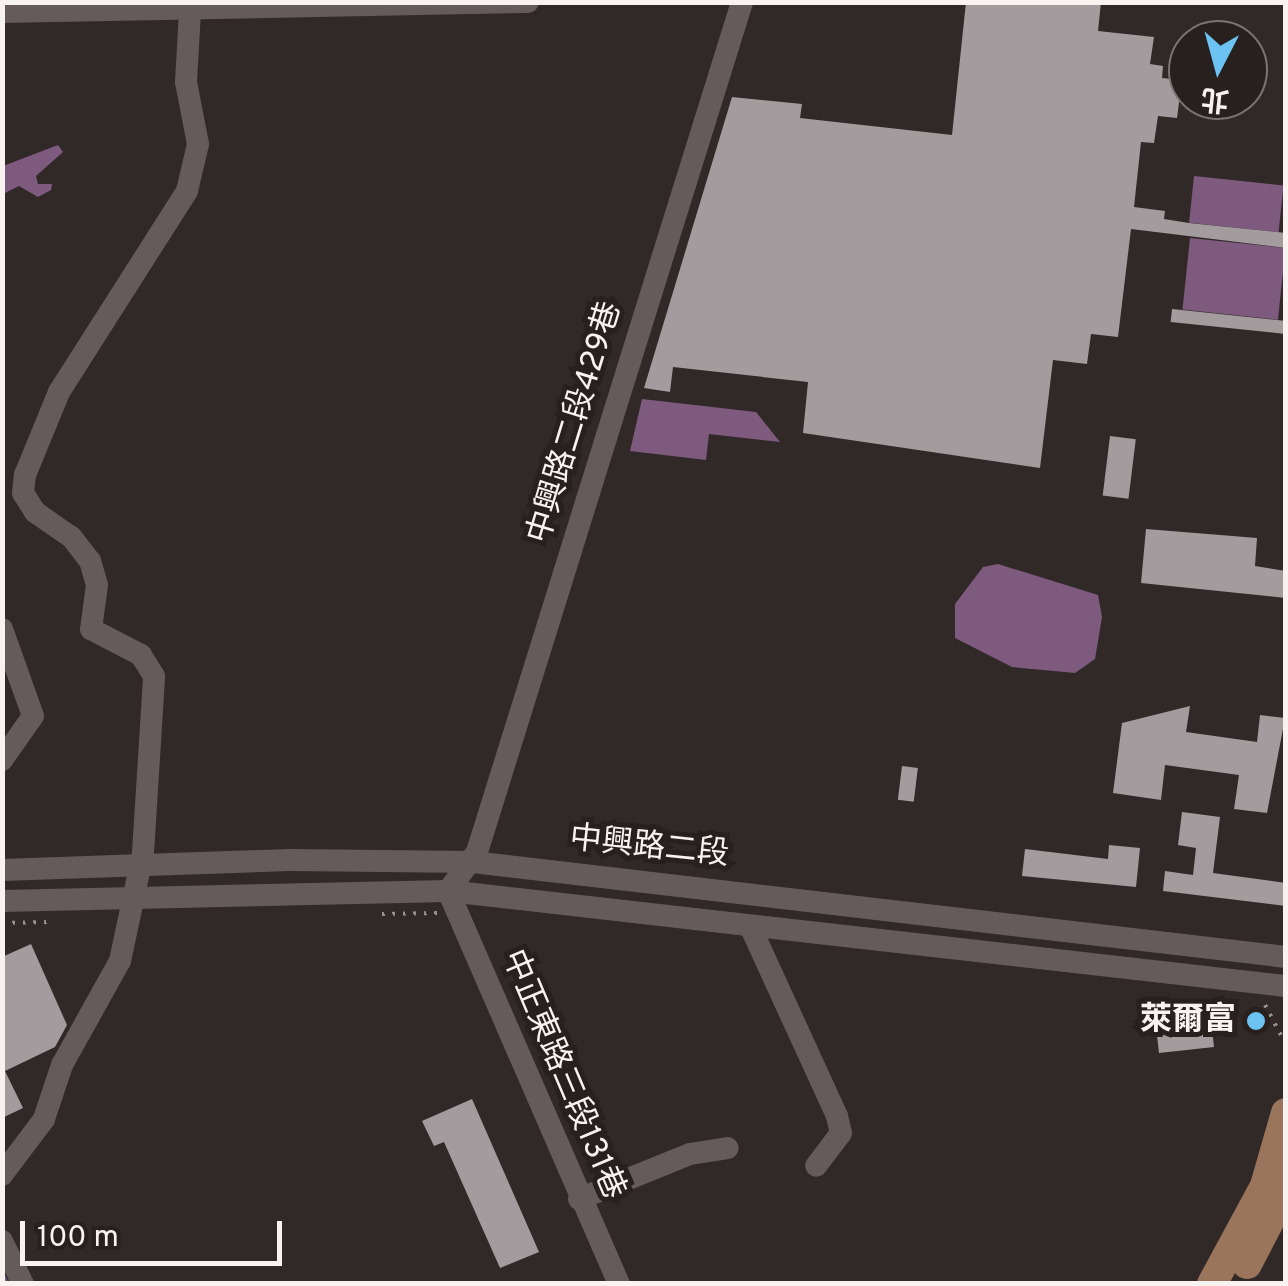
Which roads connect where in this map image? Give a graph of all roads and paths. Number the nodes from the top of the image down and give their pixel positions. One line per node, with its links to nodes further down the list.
1 (528, 2): 3 (street)
2 (742, 2): 7 (street, 中興路二段429巷)
3 (190, 11): 4 (street); 8 (street)
4 (2, 12)
5 (2, 630): 6 (street)
6 (2, 760)
7 (472, 862): 8 (street, 中興路二段); 10 (street); 14 (street, 中興路二段)
8 (141, 865): 9 (street, 中興路二段); 11 (street)
9 (2, 870)
10 (448, 891): 11 (street, 中興路二段); 13 (street, 中興路二段); 23 (street, 中正東路三段131巷)
11 (134, 896): 12 (street, 中興路二段); 21 (street)
12 (2, 901)
13 (750, 926): 16 (street, 中興路二段); 20 (street)
14 (1090, 933): 15 (street, 中興路二段); 16 (street)
15 (1286, 957)
16 (1086, 962): 17 (street, 中興路二段)
17 (1286, 986)
18 (1286, 1113): 27 (main road)
19 (728, 1148): 23 (street)
20 (816, 1166)
21 (2, 1175)
22 (1286, 1188): 28 (main road)
23 (579, 1198): 26 (street, 中正東路三段131巷)
24 (2, 1240): 25 (street)
25 (22, 1284)
26 (619, 1284)
27 (1212, 1284)
28 (1236, 1284)

